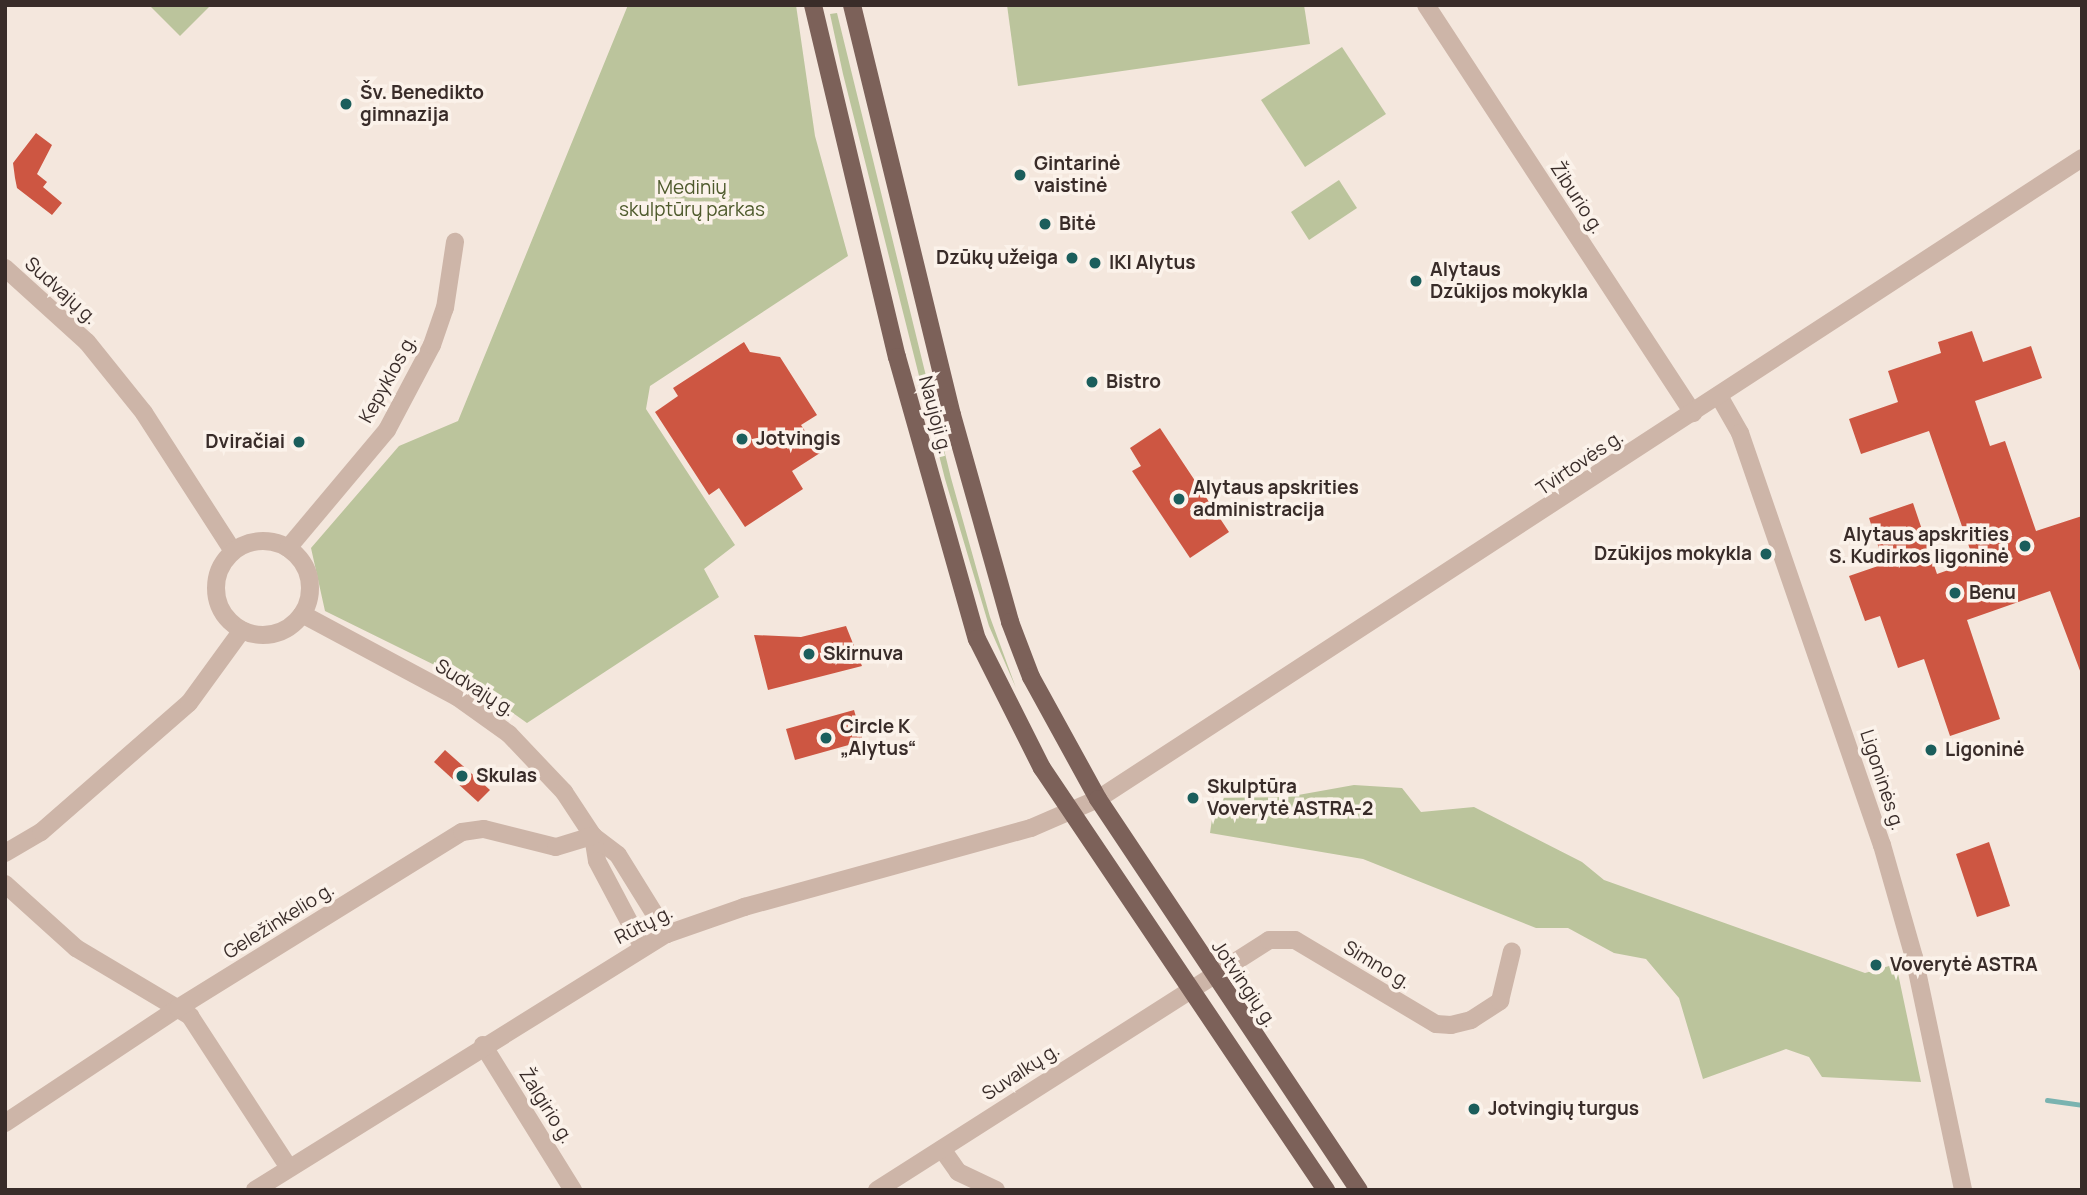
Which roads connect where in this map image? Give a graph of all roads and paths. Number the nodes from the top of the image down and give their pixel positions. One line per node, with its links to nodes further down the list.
1 (813, 5): 14 (main road, Naujoji g.)
2 (852, 5): 13 (main road, Naujoji g.)
3 (1426, 5): 8 (street, Žiburio g.)
4 (2082, 158): 7 (street, Tvirtovės g.)
5 (455, 242): 9 (street, Kepyklos g.)
6 (5, 268): 10 (street, Sudvajų g.)
7 (1719, 396): 8 (street, Tvirtovės g.); 34 (street, Ligoninės g.)
8 (1693, 413): 13 (street, Tvirtovės g.)
9 (288, 548): 10 (street); 11 (street)
10 (233, 551): 12 (street)
11 (302, 614): 12 (street); 15 (street, Sudvajų g.)
12 (242, 630): 16 (street)
13 (1098, 799): 14 (street, Rūtų g.); 21 (main road, Jotvingių g.)
14 (1072, 814): 18 (street, Rūtų g.); 22 (main road)
15 (593, 836): 18 (street, Sudvajų g.); 19 (street, Sudvajų g.); 23 (street, Geležinkelio g.)
16 (5, 853)
17 (5, 884): 23 (street)
18 (667, 934): 19 (street, Rūtų g.)
19 (643, 948): 24 (street, Rūtų g.)
20 (1512, 951): 21 (street, Simno g.)
21 (1211, 973): 22 (street, Simno g.); 33 (main road, Jotvingių g.)
22 (1188, 989): 26 (street, Suvalkų g.); 32 (main road)
23 (178, 1008): 25 (street, Geležinkelio g.); 27 (street)
24 (483, 1045): 27 (street, Rūtų g.); 29 (street, Žalgirio g.)
25 (5, 1123)
26 (942, 1149): 30 (street, Suvalkų g.); 31 (street)
27 (289, 1168): 28 (street, Rūtų g.)
28 (255, 1190)
29 (573, 1190)
30 (877, 1190)
31 (996, 1190)
32 (1326, 1190)
33 (1359, 1190)
34 (1963, 1190)

